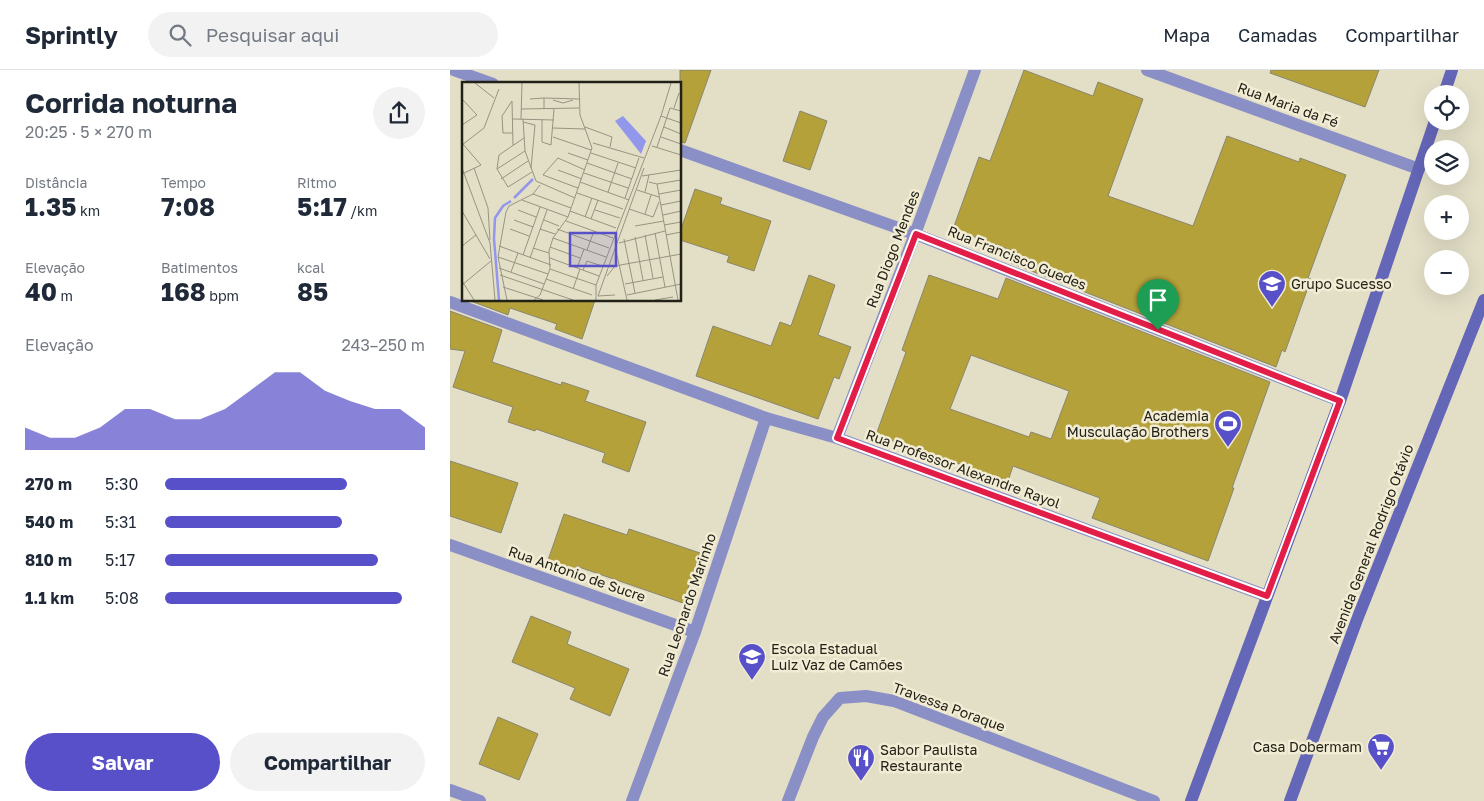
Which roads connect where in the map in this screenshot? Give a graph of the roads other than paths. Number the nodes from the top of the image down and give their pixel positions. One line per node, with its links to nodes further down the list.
1 (454, 70): 5 (street)
2 (975, 70): 10 (street, Rua Diogo Mendes)
3 (1147, 70): 9 (street, Rua Maria da Fé)
4 (1452, 70): 6 (main road)
5 (487, 82)
6 (1447, 85)
7 (1432, 130): 9 (main road)
8 (681, 150): 10 (street, Rua Francisco Guedes)
9 (1418, 168): 13 (main road)
10 (916, 234): 13 (street, Rua Francisco Guedes); 15 (street, Rua Diogo Mendes)
11 (1484, 300): 25 (main road, Avenida General Rodrigo Otávio)
12 (450, 302): 14 (street, Rua Professor Alexandre Rayol)
13 (1340, 401): 17 (main road)
14 (766, 418): 15 (street, Rua Professor Alexandre Rayol); 18 (street, Rua Leonardo Marinho)
15 (837, 438): 17 (street, Rua Professor Alexandre Rayol)
16 (450, 545): 18 (street, Rua Antonio de Sucre)
17 (1267, 596): 24 (main road)
18 (695, 632): 21 (street, Rua Leonardo Marinho)
19 (450, 790): 20 (street)
20 (480, 801)
21 (632, 801)
22 (788, 801): 23 (street, Travessa Poraque)
23 (1154, 801)
24 (1191, 801)
25 (1290, 801)

